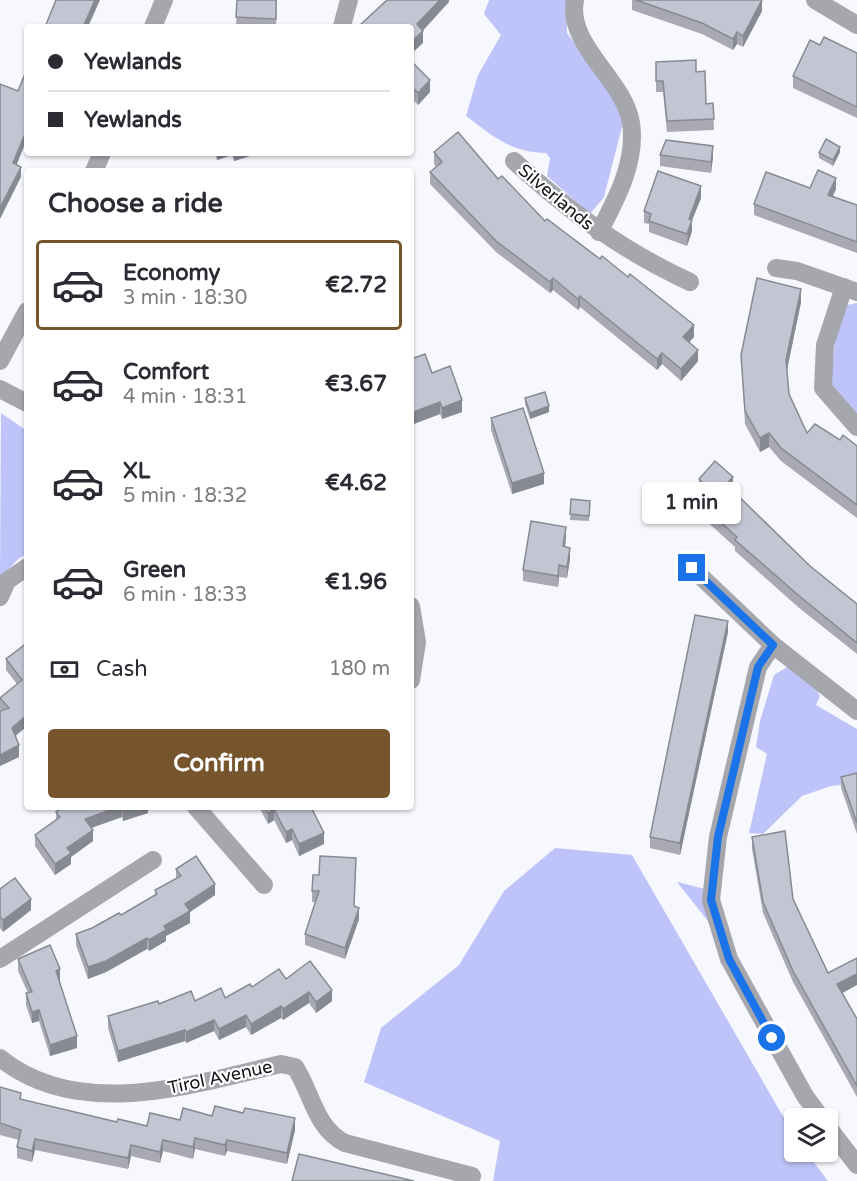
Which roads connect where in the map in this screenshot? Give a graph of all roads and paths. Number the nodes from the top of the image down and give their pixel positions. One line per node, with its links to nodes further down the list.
1 (164, 0): 5 (street)
2 (349, 0): 6 (street)
3 (575, 0): 9 (street, Silverlands)
4 (815, 0): 7 (street)
5 (154, 24)
6 (343, 24)
7 (857, 25)
8 (514, 161): 9 (street, Silverlands)
9 (599, 232): 11 (street, Silverlands)
10 (776, 268): 12 (street)
11 (690, 282)
12 (850, 290): 17 (street)
13 (24, 317): 14 (street)
14 (0, 361)
15 (0, 389): 16 (street)
16 (24, 401)
17 (857, 427)
18 (692, 568): 22 (street)
19 (24, 569): 20 (street)
20 (0, 597)
21 (414, 624): 23 (street)
22 (773, 645): 24 (street); 30 (street)
23 (414, 661)
24 (857, 711)
25 (199, 810): 27 (street)
26 (153, 860): 28 (street)
27 (264, 885)
28 (0, 959)
29 (0, 1058): 33 (street, Tirol Avenue)
30 (814, 1108)
31 (838, 1140): 32 (street)
32 (857, 1165)
33 (472, 1176)

